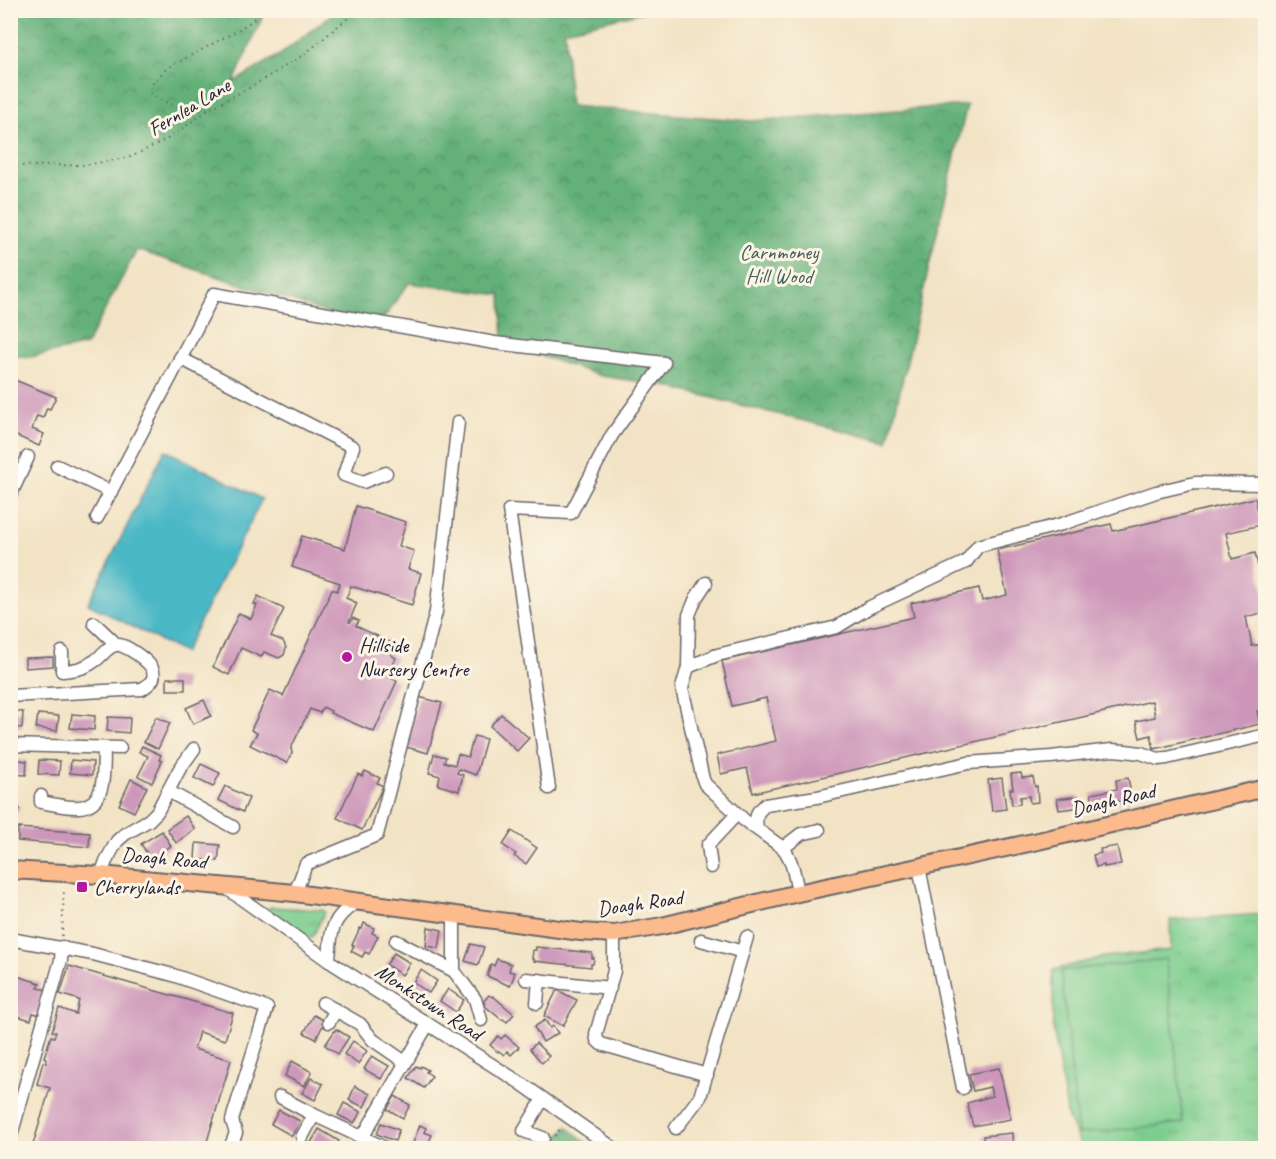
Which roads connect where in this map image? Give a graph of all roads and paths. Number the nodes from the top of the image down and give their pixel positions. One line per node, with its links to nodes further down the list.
1 (244, 10): 4 (path)
2 (259, 10): 4 (path)
3 (359, 10): 5 (path, Fernlea Lane)
4 (255, 19): 5 (path)
5 (211, 108): 6 (path, Fernlea Lane)
6 (10, 166)
7 (180, 358): 11 (street); 13 (street); 27 (street)
8 (458, 422): 42 (street)
9 (28, 457): 14 (street)
10 (57, 466): 13 (street)
11 (386, 473)
12 (1266, 484): 20 (street)
13 (111, 492): 15 (street)
14 (10, 496)
15 (97, 518)
16 (706, 583): 20 (street)
17 (94, 623): 18 (street)
18 (116, 644): 19 (street); 21 (street)
19 (62, 652)
20 (688, 667): 31 (street)
21 (10, 696)
22 (1266, 735): 33 (street)
23 (10, 745): 24 (street)
24 (104, 748): 25 (street); 30 (street)
25 (120, 748)
26 (194, 749): 29 (street)
27 (549, 788)
28 (1266, 788): 37 (main road, Doagh Road)
29 (168, 791): 32 (street); 40 (street)
30 (41, 796)
31 (737, 814): 33 (street); 36 (street)
32 (233, 827)
33 (757, 828): 35 (street)
34 (819, 830): 35 (street)
35 (783, 848): 43 (street)
36 (711, 867)
37 (919, 867): 43 (main road, Doagh Road); 66 (street)
38 (10, 870): 39 (main road, Doagh Road)
39 (64, 873): 40 (main road, Doagh Road); 51 (path)
40 (101, 875): 41 (main road, Doagh Road)
41 (225, 887): 42 (main road, Doagh Road); 53 (street, Monkstown Road)
42 (296, 893): 44 (main road, Doagh Road)
43 (798, 893): 46 (main road, Doagh Road)
44 (356, 902): 45 (main road, Doagh Road); 53 (street)
45 (454, 915): 46 (main road, Doagh Road); 54 (street)
46 (615, 934): 57 (street)
47 (747, 938): 52 (street)
48 (10, 939): 51 (street)
49 (701, 940): 52 (street)
50 (396, 941): 54 (street)
51 (62, 947): 74 (street); 76 (street)
52 (743, 952): 65 (street)
53 (329, 961): 63 (street, Monkstown Road)
54 (454, 971): 61 (street)
55 (526, 979): 56 (street)
56 (539, 980): 57 (street); 58 (street)
57 (609, 988): 65 (street)
58 (537, 1002)
59 (323, 1003): 60 (street)
60 (336, 1010): 62 (street); 64 (street)
61 (481, 1020)
62 (329, 1022)
63 (428, 1024): 64 (street); 68 (street, Monkstown Road)
64 (405, 1062): 73 (street)
65 (707, 1075): 71 (street)
66 (963, 1088)
67 (280, 1097): 69 (street)
68 (543, 1099): 70 (street, Monkstown Road); 75 (street)
69 (314, 1115): 72 (street); 73 (street)
70 (568, 1117): 75 (path); 78 (street, Monkstown Road)
71 (676, 1128)
72 (302, 1137)
73 (362, 1138): 77 (street)
74 (10, 1139)
75 (546, 1141)
76 (230, 1149)
77 (385, 1149)
78 (613, 1149)

